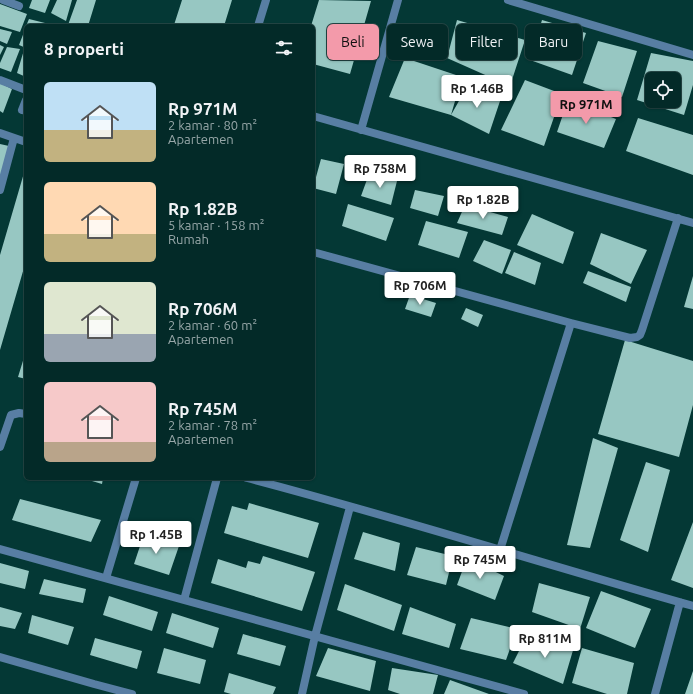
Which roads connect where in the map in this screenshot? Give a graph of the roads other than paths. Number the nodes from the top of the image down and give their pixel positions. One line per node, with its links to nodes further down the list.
1 (3, 0): 5 (street)
2 (266, 0): 6 (street)
3 (398, 0): 13 (street)
4 (508, 0): 7 (street)
5 (19, 6)
6 (259, 24)
7 (693, 55)
8 (0, 80): 9 (street)
9 (24, 89)
10 (24, 105): 11 (street)
11 (22, 110)
12 (315, 117): 13 (street)
13 (361, 130): 18 (street)
14 (0, 133): 15 (street)
15 (14, 138): 16 (street); 17 (street)
16 (24, 141)
17 (0, 190)
18 (678, 218): 19 (street); 21 (street)
19 (693, 223)
20 (315, 253): 21 (street)
21 (571, 323): 29 (street)
22 (24, 414): 23 (street)
23 (0, 447)
24 (135, 480): 30 (street)
25 (215, 480): 31 (street)
26 (254, 480): 27 (street)
27 (350, 507): 29 (street); 34 (street)
28 (0, 549): 30 (street)
29 (500, 550): 32 (street)
30 (106, 578): 31 (street)
31 (184, 600): 34 (street)
32 (680, 602): 33 (street); 39 (street)
33 (693, 606)
34 (315, 636): 37 (street); 38 (street)
35 (0, 657): 36 (street)
36 (132, 694)
37 (302, 694)
38 (524, 694)
39 (655, 694)

